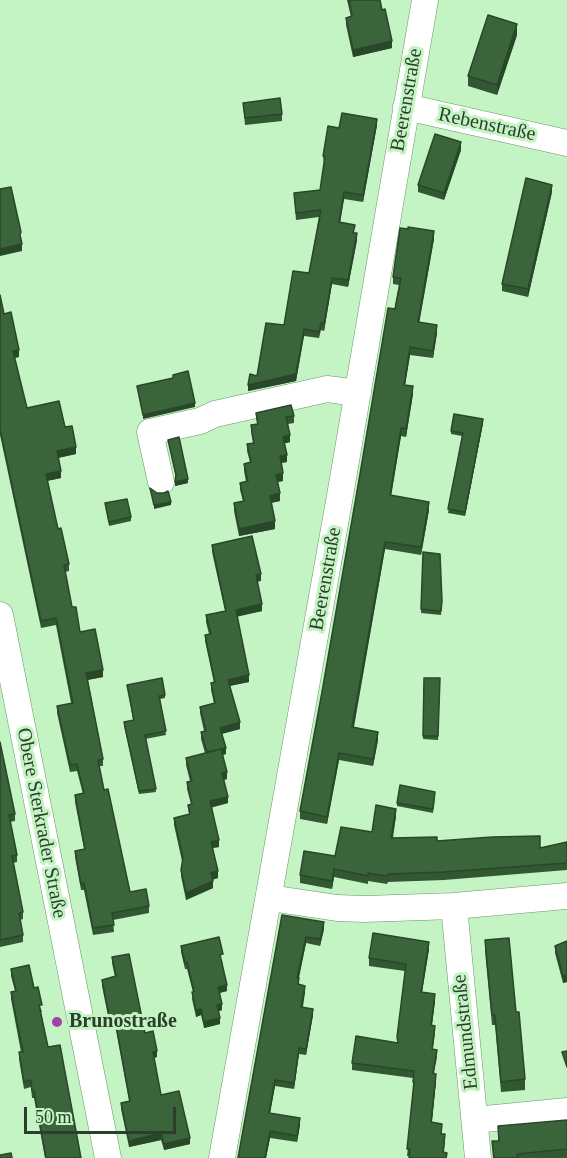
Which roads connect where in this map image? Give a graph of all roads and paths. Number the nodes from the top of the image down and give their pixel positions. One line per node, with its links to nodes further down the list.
1 (425, 0): 2 (street, Beerenstraße)
2 (406, 107): 3 (street, Rebenstraße); 4 (street, Beerenstraße)
3 (567, 143)
4 (358, 393): 5 (street); 9 (street, Beerenstraße)
5 (161, 482)
6 (0, 615): 7 (street, Obere Sterkrader Straße)
7 (7, 689): 13 (street, Obere Sterkrader Straße)
8 (567, 896): 10 (street)
9 (270, 898): 10 (street); 14 (street, Beerenstraße)
10 (454, 906): 12 (street, Edmundstraße)
11 (567, 1111): 12 (street)
12 (475, 1120): 15 (street, Edmundstraße)
13 (108, 1158)
14 (222, 1158)
15 (478, 1158)

